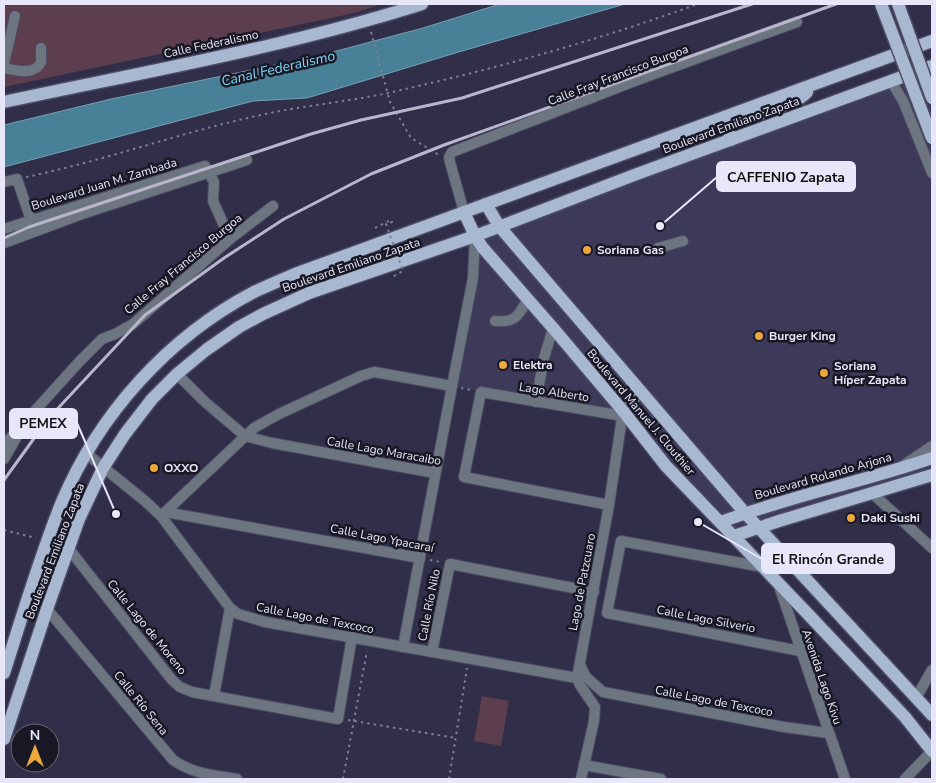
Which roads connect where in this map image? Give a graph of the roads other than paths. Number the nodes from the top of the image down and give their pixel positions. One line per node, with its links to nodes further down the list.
1 (422, 4): 16 (main road, Calle Federalismo)
2 (881, 4): 17 (main road, bridge)
3 (898, 4): 14 (main road, bridge)
4 (15, 16): 8 (street)
5 (797, 22): 25 (street, Calle Fray Francisco Burgoa)
6 (932, 41): 13 (main road, Boulevard Emiliano Zapata)
7 (41, 48): 10 (street)
8 (4, 63)
9 (932, 66): 11 (main road, Boulevard Emiliano Zapata)
10 (4, 68)
11 (891, 81): 15 (street); 18 (main road, Boulevard Emiliano Zapata)
12 (932, 83): 15 (street)
13 (811, 85): 18 (main road); 23 (main road, Boulevard Emiliano Zapata)
14 (932, 98)
15 (903, 101): 21 (street)
16 (4, 102)
17 (932, 138)
18 (731, 140): 27 (main road, Boulevard Emiliano Zapata)
19 (247, 160): 20 (street, Boulevard Juan M. Zambada)
20 (209, 172): 26 (street, Boulevard Juan M. Zambada); 30 (street); 32 (street, Boulevard Juan M. Zambada)
21 (932, 173)
22 (4, 182): 26 (street)
23 (486, 204): 25 (main road, Boulevard Emiliano Zapata); 27 (main road, Boulevard Manuel J. Clouthier)
24 (273, 206): 30 (street, Calle Fray Francisco Burgoa)
25 (464, 212): 29 (main road, Boulevard Manuel J. Clouthier); 46 (main road, Boulevard Emiliano Zapata)
26 (31, 220): 28 (street, Boulevard Juan M. Zambada)
27 (499, 226): 29 (main road, Boulevard Emiliano Zapata); 39 (main road, Boulevard Manuel J. Clouthier)
28 (4, 229)
29 (475, 236): 34 (main road, Boulevard Manuel J. Clouthier); 37 (main road, Boulevard Emiliano Zapata); 38 (street, Calle Río Nilo)
30 (230, 239): 42 (street, Calle Fray Francisco Burgoa)
31 (683, 241): 33 (street)
32 (4, 243)
33 (658, 248)
34 (528, 299): 35 (street); 36 (main road, Boulevard Manuel J. Clouthier)
35 (495, 321)
36 (553, 328): 40 (street); 41 (main road, Boulevard Manuel J. Clouthier)
37 (177, 374): 43 (street, Calle Lago Maracaibo); 49 (main road, Boulevard Emiliano Zapata)
38 (452, 386): 43 (street); 51 (street, Calle Río Nilo)
39 (642, 391): 41 (street); 55 (main road, Boulevard Manuel J. Clouthier)
40 (536, 402): 41 (street, Lago Alberto); 54 (street, Lago Alberto)
41 (623, 413): 54 (street, Lago de Patzcuaro); 57 (main road, Boulevard Manuel J. Clouthier)
42 (27, 420): 44 (street, Calle Fray Francisco Burgoa); 47 (street)
43 (245, 436): 51 (street, Calle Lago Maracaibo); 56 (street)
44 (4, 445)
45 (932, 446): 50 (street)
46 (87, 454): 49 (street, Calle Lago de Texcoco); 74 (main road, Boulevard Emiliano Zapata)
47 (4, 458)
48 (932, 458): 50 (main road, Boulevard Rolando Arjona)
49 (102, 468): 56 (street, Calle Lago de Texcoco); 61 (main road, Boulevard Emiliano Zapata)
50 (897, 470): 55 (main road, Boulevard Rolando Arjona)
51 (435, 473): 62 (street, Calle Río Nilo)
52 (932, 475): 53 (main road)
53 (874, 494): 58 (main road); 60 (street)
54 (609, 505): 65 (street, Lago de Patzcuaro)
55 (746, 513): 57 (main road, Boulevard Rolando Arjona); 58 (main road, Boulevard Manuel J. Clouthier)
56 (163, 514): 62 (street, Calle Lago Ypacaraí); 66 (street, Calle Lago de Texcoco)
57 (722, 522): 59 (main road, Boulevard Manuel J. Clouthier)
58 (759, 528): 59 (main road); 78 (main road, Boulevard Manuel J. Clouthier)
59 (734, 536): 63 (main road, Boulevard Manuel J. Clouthier)
60 (932, 548)
61 (69, 550): 67 (main road, Boulevard Emiliano Zapata); 77 (street, Calle Lago de Moreno)
62 (420, 558): 69 (street, Calle Río Nilo)
63 (764, 567): 64 (main road, Boulevard Manuel J. Clouthier); 70 (street, Calle Lago Silverio)
64 (778, 582): 70 (street, Avenida Lago Kivu); 83 (main road, Boulevard Manuel J. Clouthier)
65 (594, 592): 71 (street, Calle Río Nilo); 72 (street, Lago de Patzcuaro)
66 (230, 608): 68 (street, Calle Lago de Texcoco); 77 (street)
67 (47, 609): 82 (main road, Boulevard Emiliano Zapata); 85 (street, Calle Río Sena)
68 (352, 637): 69 (street, Calle Lago de Texcoco); 77 (street, Calle Lago de Moreno)
69 (403, 647): 71 (street, Calle Lago de Texcoco)
70 (800, 650): 81 (street, Avenida Lago Kivu)
71 (432, 652): 75 (street, Calle Lago de Texcoco)
72 (580, 665): 75 (street, Lago de Patzcuaro); 76 (street)
73 (932, 670): 78 (street)
74 (4, 673)
75 (577, 678): 79 (street)
76 (596, 687): 79 (street); 81 (street, Calle Lago de Texcoco)
77 (214, 696)
78 (916, 698): 80 (main road, Boulevard Manuel J. Clouthier)
79 (595, 707): 84 (street)
80 (932, 715)
81 (828, 733): 88 (street, Avenida Lago Kivu)
82 (4, 740)
83 (932, 751): 89 (street)
84 (584, 765): 86 (street); 87 (street)
85 (237, 779)
86 (582, 779)
87 (661, 779)
88 (845, 779)
89 (905, 779)

